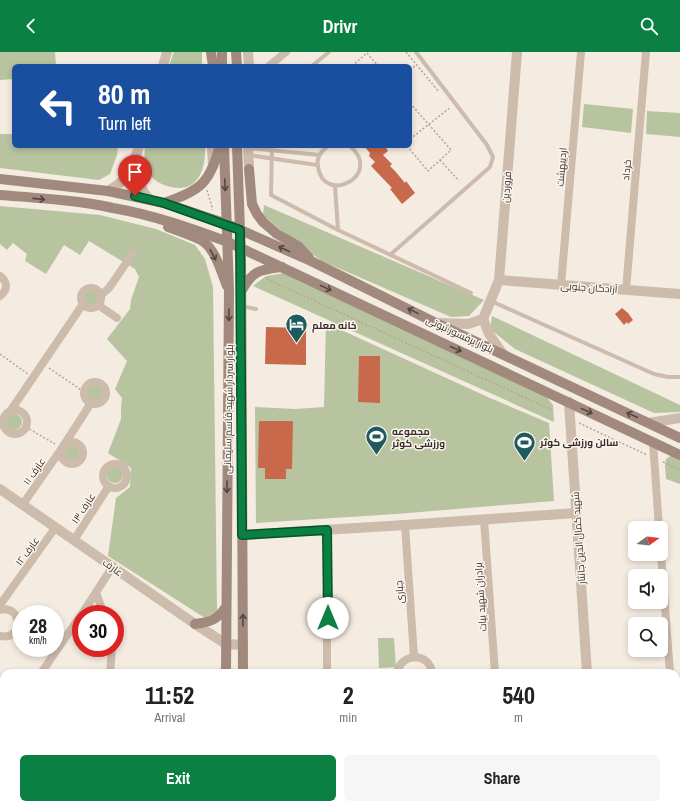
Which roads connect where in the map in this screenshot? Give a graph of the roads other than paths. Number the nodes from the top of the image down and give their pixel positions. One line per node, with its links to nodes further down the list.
1 (167, 52): 12 (street)
2 (210, 52): 13 (street); 14 (main road)
3 (222, 52): 15 (main road)
4 (236, 52): 16 (main road)
5 (248, 52): 17 (street)
6 (286, 52): 18 (street)
7 (329, 52): 19 (lane)
8 (416, 52): 48 (lane)
9 (517, 52): 52 (street, فروردین)
10 (581, 52): 53 (street, اردیبهشت)
11 (646, 52): 54 (street, خرداد)
12 (164, 64)
13 (209, 64)
14 (213, 64)
15 (222, 64)
16 (237, 64)
17 (248, 64)
18 (271, 64)
19 (314, 64)
20 (138, 148): 31 (street)
21 (212, 148): 33 (street)
22 (219, 148): 33 (main road)
23 (224, 148): 42 (main road, بلوار سردار شهید قاسم سلیمانی, one-way to 42)
24 (237, 148): 43 (main road, بلوار سردار شهید قاسم سلیمانی)
25 (272, 148): 28 (lane); 29 (lane); 30 (lane)
26 (325, 148): 29 (lane)
27 (352, 148): 36 (lane)
28 (248, 150): 30 (lane); 34 (street)
29 (319, 156): 32 (lane)
30 (272, 159): 32 (lane); 44 (lane)
31 (133, 165): 37 (street); 39 (street)
32 (318, 165): 36 (lane)
33 (213, 167): 40 (main road)
34 (249, 169): 49 (main road)
35 (2, 177): 37 (main road, بلوار پرفسور ثبوتی)
36 (335, 186): 44 (lane)
37 (108, 191): 39 (main road, بلوار پرفسور ثبوتی)
38 (0, 195): 41 (main road, بلوار پرفسور ثبوتی, one-way to 41)
39 (149, 199): 40 (main road, بلوار پرفسور ثبوتی)
40 (164, 203): 42 (main road, بلوار پرفسور ثبوتی)
41 (161, 219): 45 (main road, بلوار پرفسور ثبوتی); 55 (main road, one-way to 55)
42 (227, 224): 43 (main road, بلوار پرفسور ثبوتی); 45 (main road, بلوار سردار شهید قاسم سلیمانی)
43 (240, 230): 46 (main road, بلوار سردار شهید قاسم سلیمانی); 49 (main road, بلوار پرفسور ثبوتی, one-way to 43)
44 (338, 230): 48 (lane)
45 (228, 242): 46 (main road, بلوار پرفسور ثبوتی); 55 (main road, بلوار سردار شهید قاسم سلیمانی)
46 (240, 247): 50 (main road, بلوار پرفسور ثبوتی); 56 (main road, بلوار سردار شهید قاسم سلیمانی)
47 (133, 253): 59 (street)
48 (390, 255): 57 (lane)
49 (312, 261): 68 (main road, بلوار پرفسور ثبوتی, one-way to 49)
50 (282, 267): 56 (main road); 71 (main road, بلوار پرفسور ثبوتی, one-way to 71)
51 (0, 276): 60 (street)
52 (499, 280): 53 (street, آزادگان جنوبی); 61 (street, فروردین)
53 (561, 285): 54 (street, آزادگان جنوبی)
54 (626, 290): 58 (street, آزادگان جنوبی)
55 (229, 292): 96 (main road, بلوار سردار شهید قاسم سلیمانی, one-way to 96)
56 (241, 292): 64 (main road, بلوار سردار شهید قاسم سلیمانی)
57 (471, 293)
58 (680, 294)
59 (101, 295): 62 (street); 63 (street)
60 (0, 296)
61 (490, 301): 67 (street, فروردین); 70 (lane)
62 (83, 304): 63 (street); 73 (street)
63 (98, 305): 66 (street)
64 (241, 306): 65 (lane); 88 (main road, بلوار سردار شهید قاسم سلیمانی)
65 (256, 309)
66 (117, 318)
67 (484, 319): 68 (street); 69 (street)
68 (436, 322): 69 (main road, بلوار پرفسور ثبوتی)
69 (503, 354): 75 (main road, بلوار پرفسور ثبوتی, one-way to 69)
70 (680, 377)
71 (569, 402): 77 (main road, بلوار پرفسور ثبوتی, one-way to 77); 82 (street, شهید کمال الدین جانثار)
72 (91, 403): 72 (street); 81 (street, عارف ۱۱)
73 (5, 417): 73 (street)
74 (680, 418): 75 (street)
75 (649, 423): 76 (main road, بلوار پرفسور ثبوتی)
76 (680, 438)
77 (653, 442): 78 (main road, بلوار پرفسور ثبوتی); 84 (street)
78 (680, 455)
79 (109, 486): 89 (street, عارف ۱۳)
80 (1, 493): 81 (street, عارف)
81 (23, 504): 86 (street, عارف)
82 (576, 513): 83 (street); 115 (street, شهید کمال الدین جانثار)
83 (484, 520): 85 (street); 114 (street, برادران شهید بیات)
84 (659, 521)
85 (405, 525): 87 (street); 105 (street, جباری)
86 (55, 528): 89 (street, عارف); 93 (street, عارف ۱۲)
87 (327, 530): 88 (street); 103 (street)
88 (242, 535): 102 (main road, بلوار سردار شهید قاسم سلیمانی, one-way to 88)
89 (74, 540): 91 (street, عارف)
90 (662, 561): 116 (street)
91 (113, 566): 92 (street); 98 (street, عارف)
92 (96, 593): 94 (street); 95 (street)
93 (0, 605)
94 (88, 605)
95 (101, 605)
96 (226, 607): 98 (main road); 101 (main road, بلوار سردار شهید قاسم سلیمانی)
97 (0, 610): 100 (street)
98 (194, 624): 101 (street, عارف)
99 (72, 628): 106 (street)
100 (0, 636)
101 (226, 644): 102 (street); 108 (main road, بلوار سردار شهید قاسم سلیمانی)
102 (243, 645): 109 (main road, بلوار سردار شهید قاسم سلیمانی)
103 (328, 645): 110 (street); 111 (street)
104 (111, 657): 107 (street)
105 (414, 657): 112 (street); 113 (street)
106 (45, 669)
107 (110, 669)
108 (226, 669)
109 (243, 669)
110 (327, 669)
111 (330, 669)
112 (397, 669)
113 (430, 669)
114 (495, 669)
115 (587, 669)
116 (670, 669)

